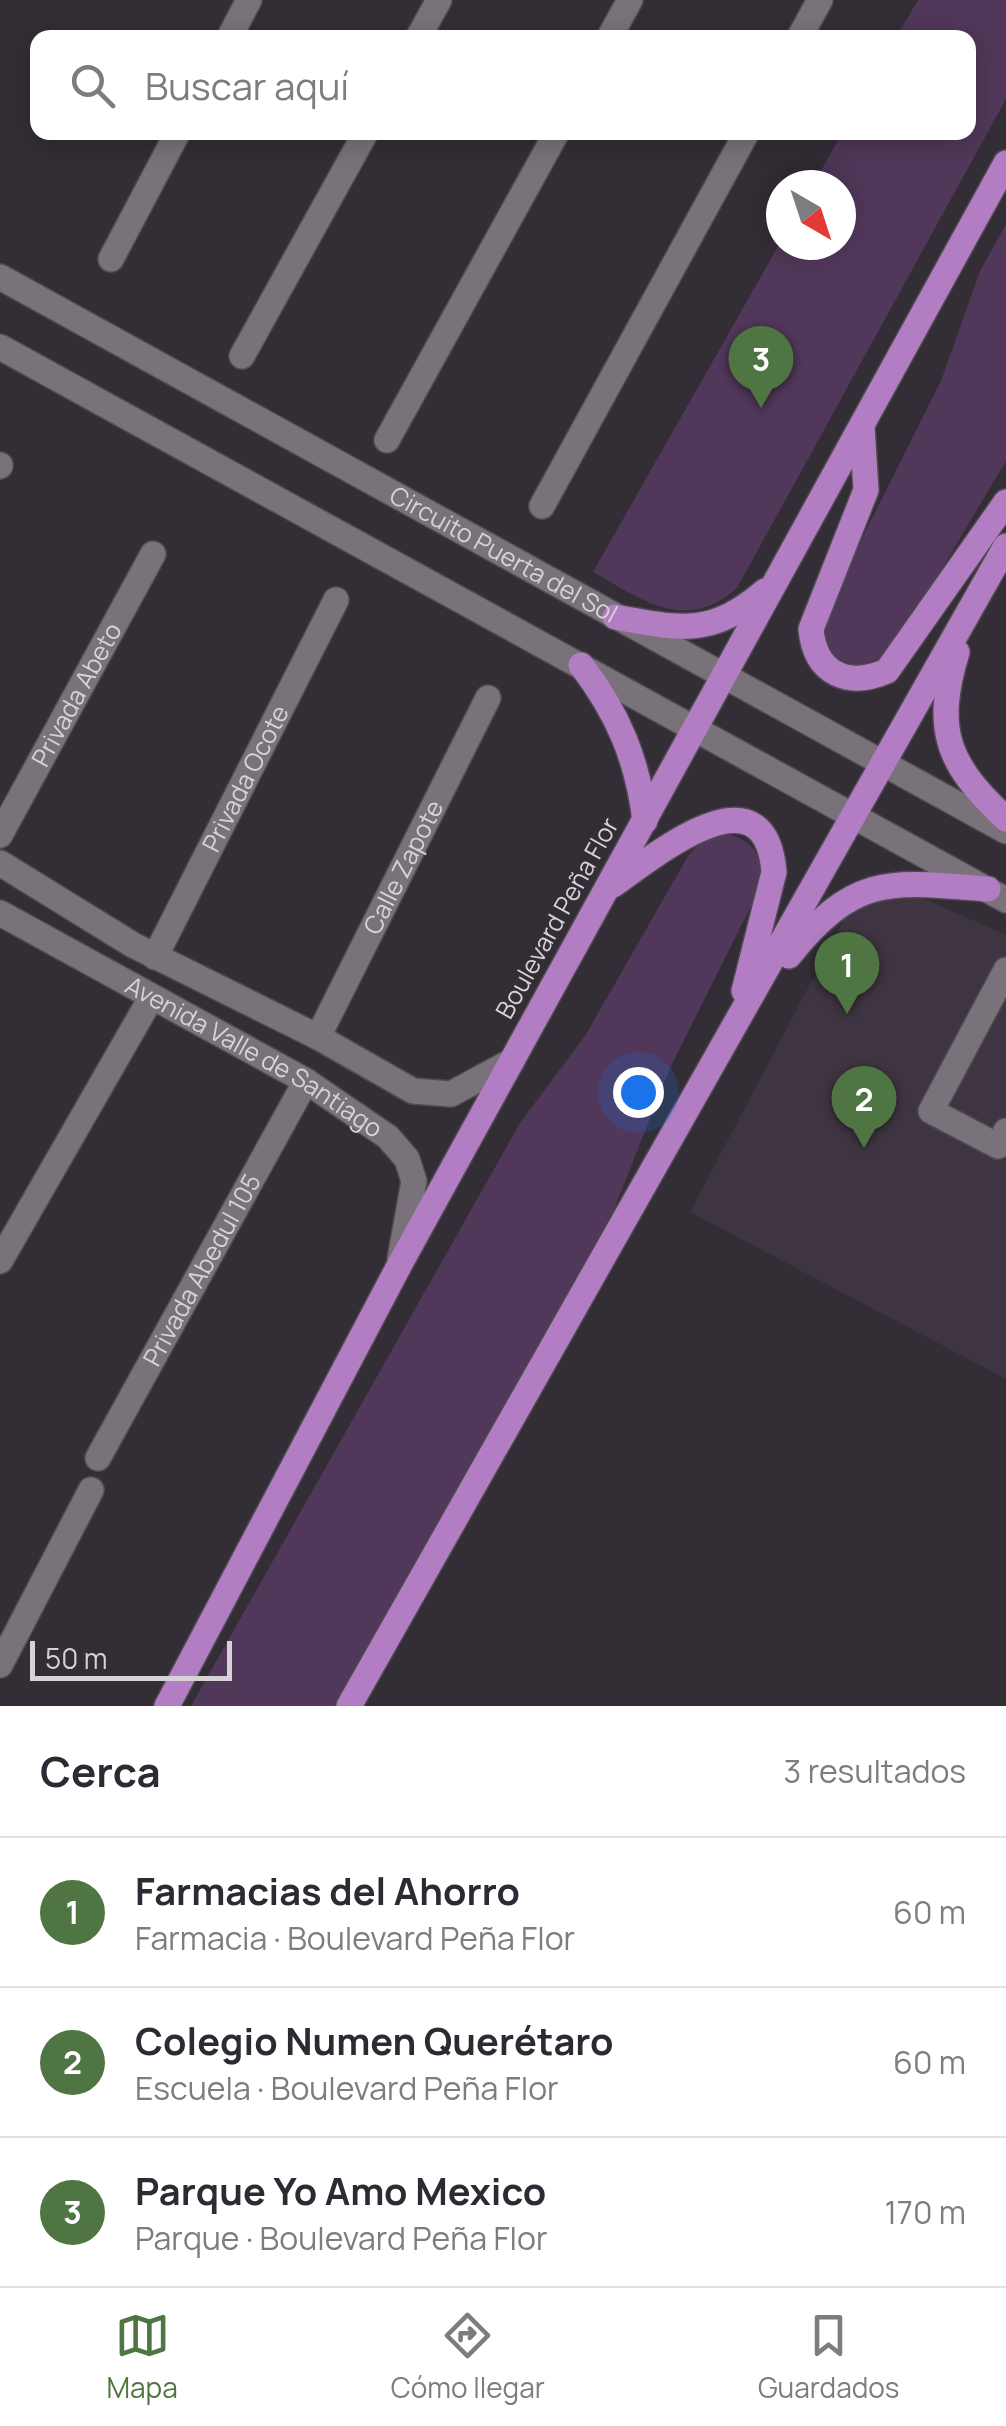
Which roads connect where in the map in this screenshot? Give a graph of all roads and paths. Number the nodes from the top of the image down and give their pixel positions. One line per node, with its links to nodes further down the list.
1 (248, 0): 5 (street)
2 (439, 0): 6 (street)
3 (630, 0): 7 (street)
4 (820, 0): 8 (street)
5 (233, 30)
6 (422, 30)
7 (613, 30)
8 (803, 30)
9 (174, 140): 14 (street)
10 (362, 140): 17 (street)
11 (553, 140): 19 (street)
12 (743, 140): 21 (street)
13 (1006, 164): 18 (main road, Boulevard Peña Flor)
14 (112, 259)
15 (0, 277): 27 (street, Circuito Puerta del Sol)
16 (0, 347): 28 (street)
17 (242, 356)
18 (862, 426): 20 (main road); 24 (main road, Boulevard Peña Flor)
19 (388, 440)
20 (1006, 502)
21 (542, 506)
22 (1006, 546): 26 (main road)
23 (153, 554): 37 (street, Privada Abeto)
24 (777, 581): 27 (main road); 29 (main road, Boulevard Peña Flor)
25 (336, 600): 42 (street, Privada Ocote)
26 (970, 609): 32 (main road); 34 (main road)
27 (616, 617): 29 (street, Circuito Puerta del Sol)
28 (581, 665): 31 (street); 35 (main road)
29 (724, 677): 31 (main road, Boulevard Peña Flor); 32 (street, Circuito Puerta del Sol)
30 (488, 698): 46 (street, Calle Zapote)
31 (697, 728): 33 (street); 35 (main road, Boulevard Peña Flor)
32 (884, 762): 33 (main road); 36 (street, Circuito Puerta del Sol)
33 (855, 815): 40 (street); 45 (main road)
34 (1006, 819)
35 (645, 821): 39 (main road, Boulevard Peña Flor)
36 (1006, 830)
37 (0, 835)
38 (0, 863): 42 (street, Avenida Valle de Santiago)
39 (606, 890): 45 (main road); 47 (main road, Boulevard Peña Flor)
40 (997, 894): 45 (main road)
41 (3, 921): 44 (street, Avenida Valle de Santiago)
42 (155, 957): 46 (street, Avenida Valle de Santiago)
43 (1006, 970): 49 (street)
44 (150, 998): 48 (street, Avenida Valle de Santiago); 50 (street)
45 (738, 1020): 56 (main road)
46 (318, 1037): 47 (street, Avenida Valle de Santiago)
47 (512, 1061): 51 (main road, Boulevard Peña Flor)
48 (306, 1081): 51 (street, Avenida Valle de Santiago); 52 (street, Privada Abedul 105)
49 (1003, 1141)
50 (0, 1260)
51 (400, 1264): 55 (main road, Boulevard Peña Flor)
52 (98, 1458)
53 (91, 1490): 54 (street)
54 (0, 1665)
55 (167, 1706)
56 (349, 1706)

